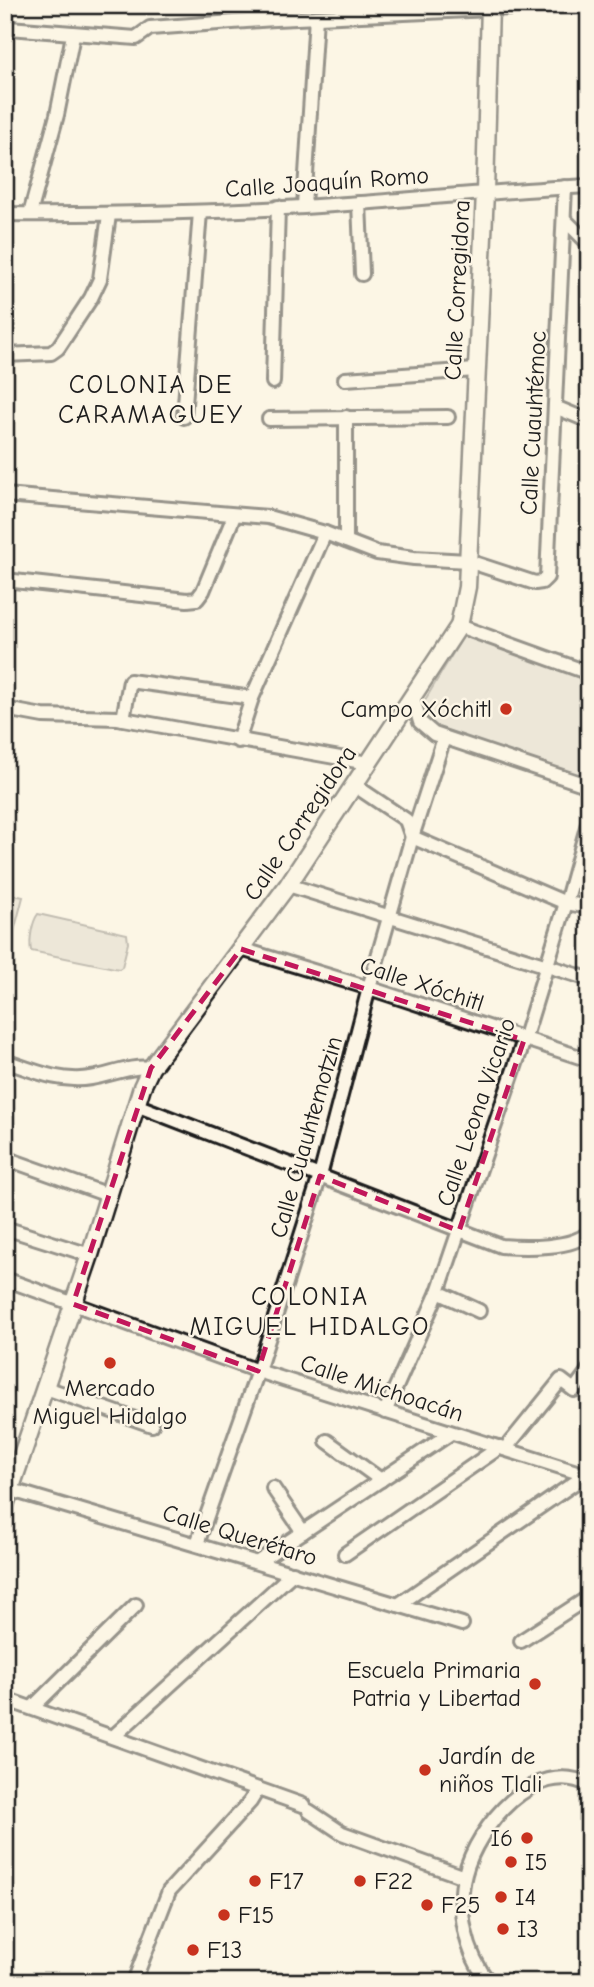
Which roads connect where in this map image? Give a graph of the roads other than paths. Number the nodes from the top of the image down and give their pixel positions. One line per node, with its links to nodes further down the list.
1 (578, 5): 2 (street)
2 (555, 6): 3 (street)
3 (490, 7): 5 (street); 10 (street, Calle Corregidora)
4 (276, 12): 5 (street); 7 (street)
5 (316, 17): 12 (street)
6 (9, 28): 7 (street)
7 (74, 35): 16 (street)
8 (589, 186): 9 (street, Calle Joaquín Romo)
9 (565, 187): 10 (street, Calle Joaquín Romo); 18 (street, Calle Cuauhtémoc)
10 (485, 192): 11 (street, Calle Joaquín Romo); 22 (street, Calle Corregidora)
11 (359, 203): 12 (street, Calle Joaquín Romo); 20 (street)
12 (304, 206): 13 (street, Calle Joaquín Romo)
13 (278, 207): 14 (street, Calle Joaquín Romo); 24 (street)
14 (200, 212): 17 (street, Calle Joaquín Romo); 27 (street)
15 (5, 214): 16 (street, Calle Joaquín Romo)
16 (30, 214): 17 (street, Calle Joaquín Romo)
17 (109, 215): 21 (street)
18 (565, 220): 19 (street); 25 (street, Calle Cuauhtémoc)
19 (589, 244)
20 (362, 274)
21 (5, 355)
22 (476, 370): 23 (street); 35 (street, Calle Corregidora)
23 (345, 379)
24 (273, 382)
25 (555, 407): 30 (street); 35 (street, Calle Cuauhtémoc)
26 (346, 416): 28 (street); 29 (street); 34 (street)
27 (184, 417)
28 (448, 417)
29 (269, 419)
30 (589, 421)
31 (5, 495): 32 (street)
32 (234, 516): 33 (street); 36 (street)
33 (325, 533): 34 (street); 39 (street)
34 (346, 541): 35 (street)
35 (468, 561): 37 (street, Calle Corregidora)
36 (5, 580)
37 (459, 626): 38 (street); 40 (street, Calle Corregidora)
38 (589, 673)
39 (252, 698): 42 (street); 44 (street)
40 (413, 698): 43 (street); 45 (street, Calle Corregidora)
41 (5, 709): 42 (street)
42 (123, 719): 44 (street)
43 (444, 738): 47 (street); 49 (street, Calle Cuauhtemotzin)
44 (238, 741): 45 (street)
45 (368, 762): 46 (street, Calle Corregidora)
46 (354, 785): 49 (street); 50 (street, Calle Corregidora)
47 (589, 786)
48 (589, 820): 51 (street, Calle Leona Vicario)
49 (412, 837): 51 (street); 53 (street, Calle Cuauhtemotzin)
50 (288, 885): 53 (street); 54 (street, Calle Corregidora)
51 (566, 903): 52 (street); 55 (street, Calle Leona Vicario)
52 (589, 907)
53 (390, 918): 55 (street); 57 (street, Calle Cuauhtemotzin)
54 (241, 949): 57 (street, Calle Xóchitl); 61 (street, Calle Corregidora)
55 (546, 966): 56 (street); 58 (street, Calle Leona Vicario)
56 (589, 979)
57 (369, 988): 58 (street, Calle Xóchitl); 64 (street, Calle Cuauhtemotzin)
58 (524, 1040): 59 (street, Calle Xóchitl); 67 (street, Calle Leona Vicario)
59 (589, 1060)
60 (5, 1061): 61 (street)
61 (151, 1068): 62 (street, Calle Corregidora)
62 (136, 1105): 64 (street); 65 (street, Calle Corregidora)
63 (5, 1158): 65 (street)
64 (320, 1176): 67 (street); 75 (street, Calle Cuauhtemotzin)
65 (108, 1195): 69 (street, Calle Corregidora)
66 (5, 1228): 69 (street)
67 (458, 1231): 68 (street); 71 (street, Calle Leona Vicario)
68 (589, 1232)
69 (90, 1255): 72 (street, Calle Corregidora)
70 (5, 1279): 72 (street, Calle Michoacán)
71 (439, 1292): 73 (street); 77 (street, Calle Leona Vicario)
72 (73, 1304): 75 (street, Calle Michoacán); 76 (street, Calle Corregidora)
73 (479, 1311)
74 (589, 1370): 81 (street)
75 (258, 1371): 77 (street, Calle Michoacán); 87 (street, Calle Cuauhtemotzin)
76 (46, 1388): 78 (street); 85 (street, Calle Corregidora)
77 (385, 1412): 79 (street, Calle Michoacán)
78 (152, 1425)
79 (451, 1433): 81 (street, Calle Michoacán); 83 (street)
80 (327, 1441): 83 (street)
81 (502, 1448): 82 (street, Calle Michoacán); 88 (street)
82 (587, 1476): 93 (street)
83 (382, 1479): 86 (street)
84 (273, 1488): 86 (street)
85 (7, 1494): 87 (street, Calle Querétaro)
86 (303, 1532): 89 (street)
87 (197, 1544): 89 (street, Calle Querétaro)
88 (345, 1554)
89 (258, 1562): 90 (street, Calle Querétaro)
90 (293, 1573): 93 (street, Calle Querétaro); 98 (street)
91 (589, 1597): 95 (street)
92 (136, 1605): 97 (street)
93 (398, 1605): 94 (street, Calle Querétaro)
94 (462, 1624)
95 (521, 1641)
96 (5, 1699): 97 (street)
97 (32, 1708): 98 (street)
98 (113, 1737): 100 (street)
99 (589, 1785): 101 (street)
100 (258, 1789): 101 (street); 102 (street)
101 (464, 1877): 103 (street)
102 (135, 1979)
103 (489, 1982)

